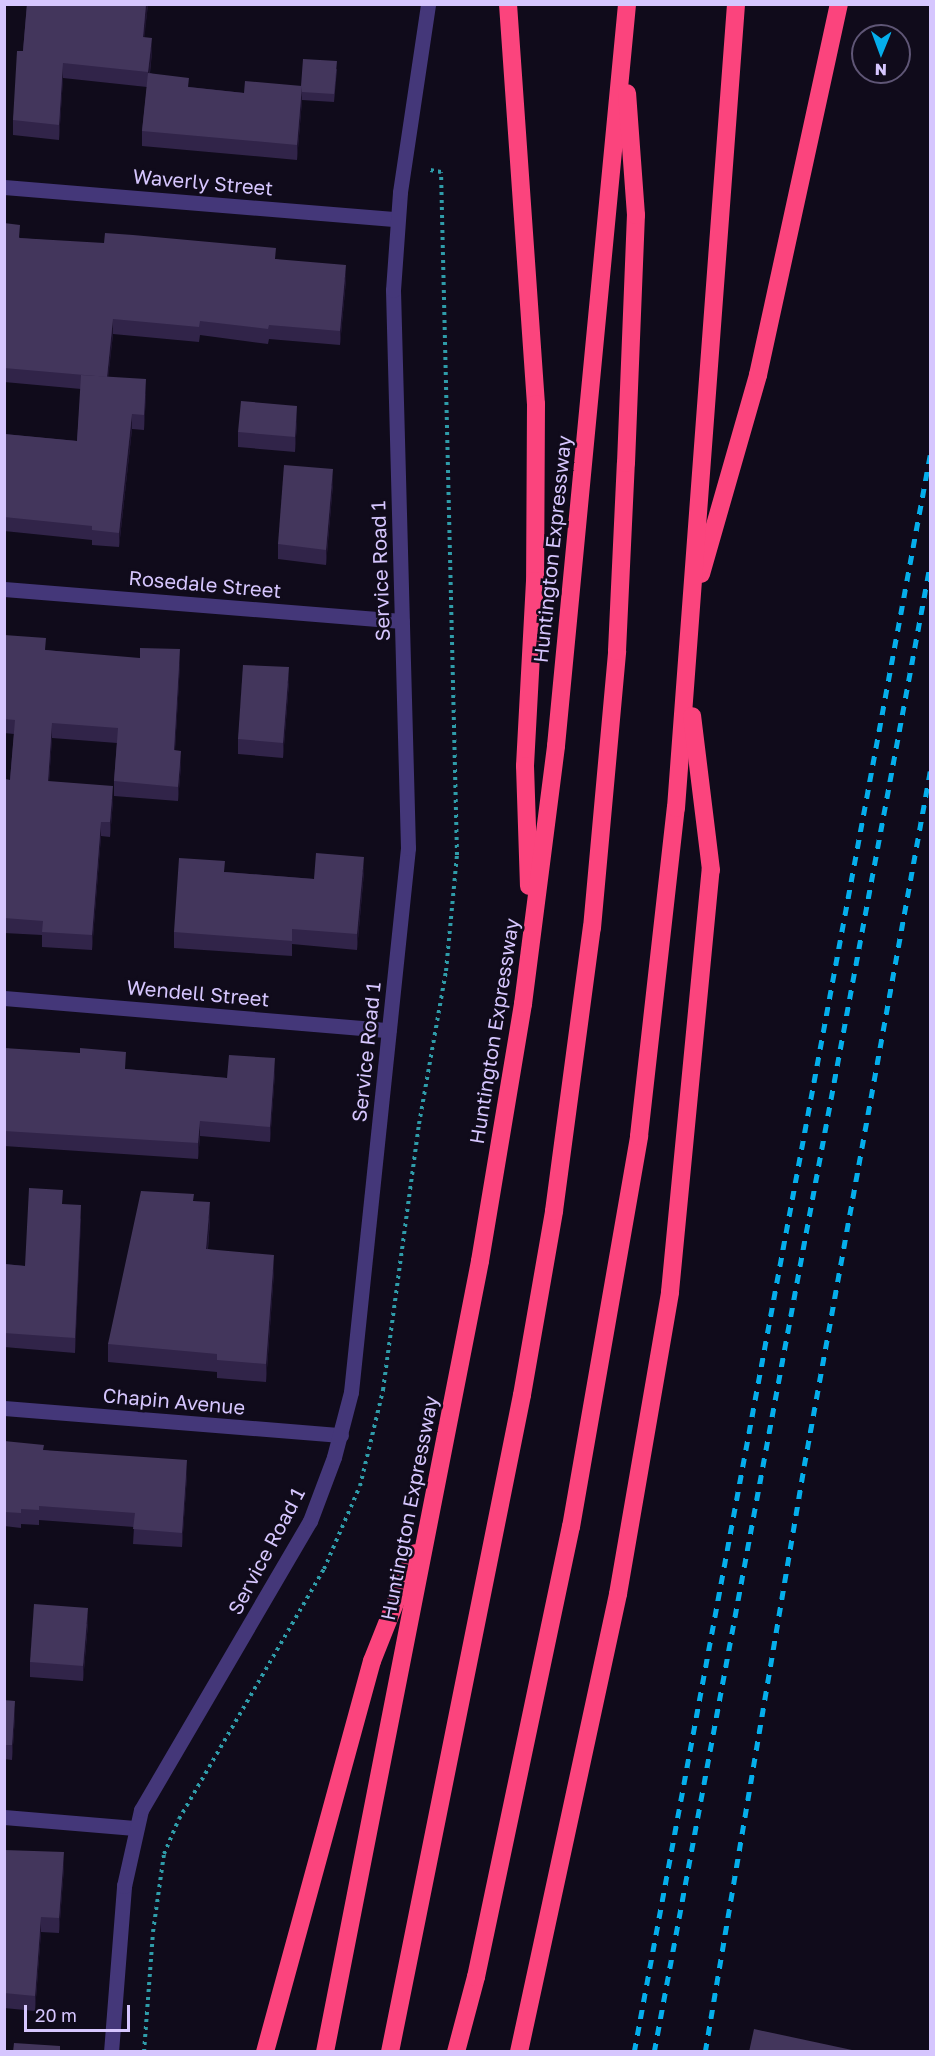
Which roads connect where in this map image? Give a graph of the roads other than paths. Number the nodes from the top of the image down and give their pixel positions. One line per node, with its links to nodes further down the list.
1 (428, 4): 8 (street, Service Road 1)
2 (508, 4): 13 (highway)
3 (627, 4): 6 (highway, Huntington Expressway)
4 (736, 4): 10 (highway)
5 (839, 4): 10 (highway)
6 (624, 38): 13 (highway, Huntington Expressway); 24 (highway)
7 (4, 187): 8 (street, Waverly Street)
8 (397, 219): 11 (street, Service Road 1)
9 (4, 589): 11 (street, Rosedale Street)
10 (691, 610): 12 (highway)
11 (402, 621): 15 (street, Service Road 1)
12 (687, 676): 25 (highway); 26 (highway)
13 (531, 940): 18 (highway, Huntington Expressway)
14 (4, 999): 15 (street, Wendell Street)
15 (389, 1030): 17 (street, Service Road 1)
16 (4, 1408): 17 (street, Chapin Avenue)
17 (341, 1435): 20 (street, Service Road 1)
18 (432, 1513): 22 (highway); 23 (highway, Huntington Expressway)
19 (4, 1818): 20 (street)
20 (135, 1828): 21 (street, Service Road 1)
21 (111, 2052)
22 (265, 2052)
23 (325, 2052)
24 (390, 2052)
25 (456, 2052)
26 (519, 2052)

